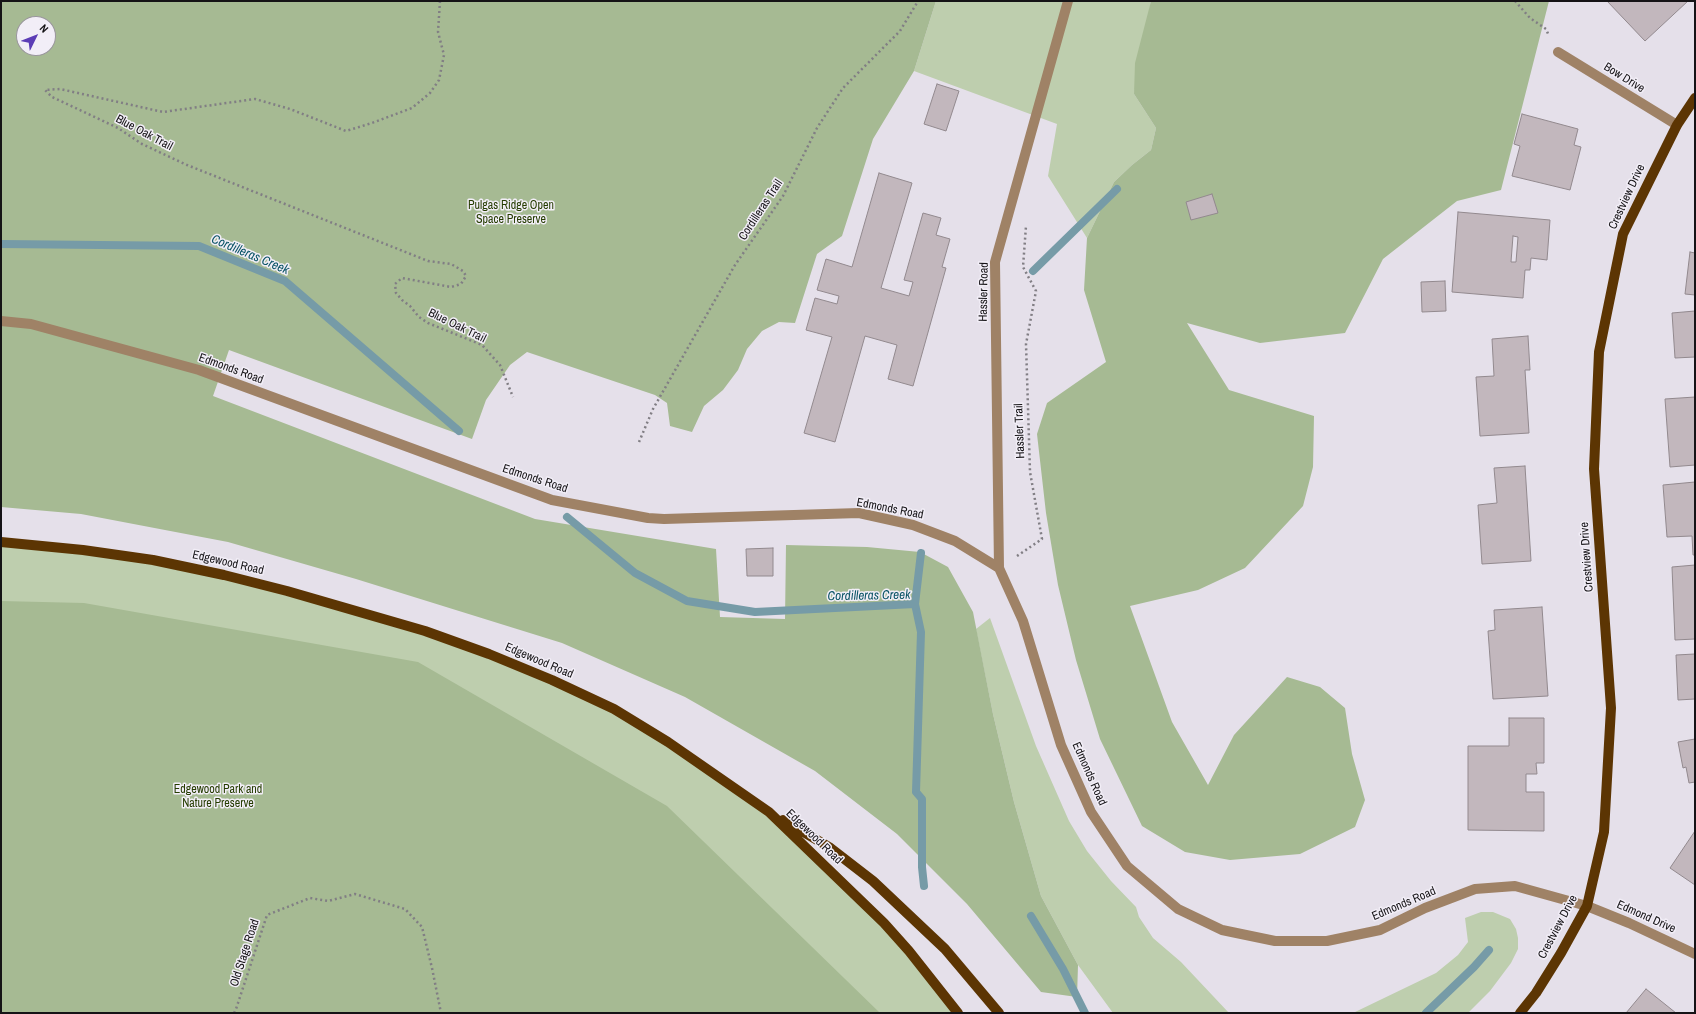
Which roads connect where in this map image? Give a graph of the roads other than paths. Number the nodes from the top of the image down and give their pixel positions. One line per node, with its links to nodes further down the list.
1 (1068, 1): 7 (street, Hassler Road)
2 (1558, 52): 4 (street, Bow Drive)
3 (1695, 98): 4 (main road, Crestview Drive)
4 (1677, 125): 9 (main road, Crestview Drive)
5 (1, 321): 7 (street, Edmonds Road)
6 (1, 542): 8 (main road, Edgewood Road)
7 (999, 568): 9 (street, Edmonds Road)
8 (769, 812): 11 (main road, Edgewood Road); 12 (main road)
9 (1587, 906): 10 (street, Edmond Drive); 13 (main road, Crestview Drive)
10 (1695, 954)
11 (958, 1013)
12 (999, 1013)
13 (1520, 1013)

